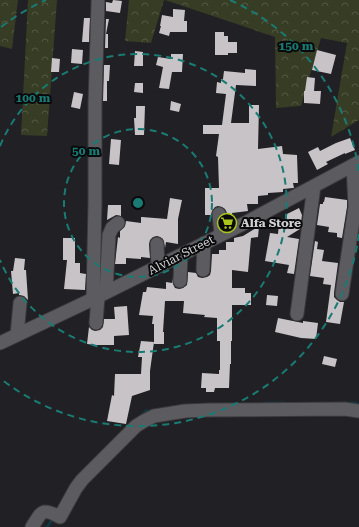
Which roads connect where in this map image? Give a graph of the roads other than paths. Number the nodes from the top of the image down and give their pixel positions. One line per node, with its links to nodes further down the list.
1 (98, 2): 14 (street)
2 (356, 164): 3 (street, Alviar Street); 13 (street)
3 (314, 186): 6 (street, Alviar Street); 16 (street)
4 (219, 214): 6 (street)
5 (118, 223): 14 (street)
6 (222, 234): 7 (street, Alviar Street)
7 (204, 243): 9 (street, Alviar Street); 11 (street)
8 (157, 244): 10 (street)
9 (181, 254): 10 (street, Alviar Street); 12 (street)
10 (158, 266): 14 (street, Alviar Street)
11 (203, 270)
12 (180, 281)
13 (342, 294)
14 (99, 296): 17 (street); 18 (street, Alviar Street)
15 (20, 303): 18 (street)
16 (297, 314)
17 (96, 323)
18 (17, 335): 19 (street, Alviar Street)
19 (0, 344)
20 (359, 411): 21 (street)
21 (54, 518): 22 (street)
22 (32, 527)

